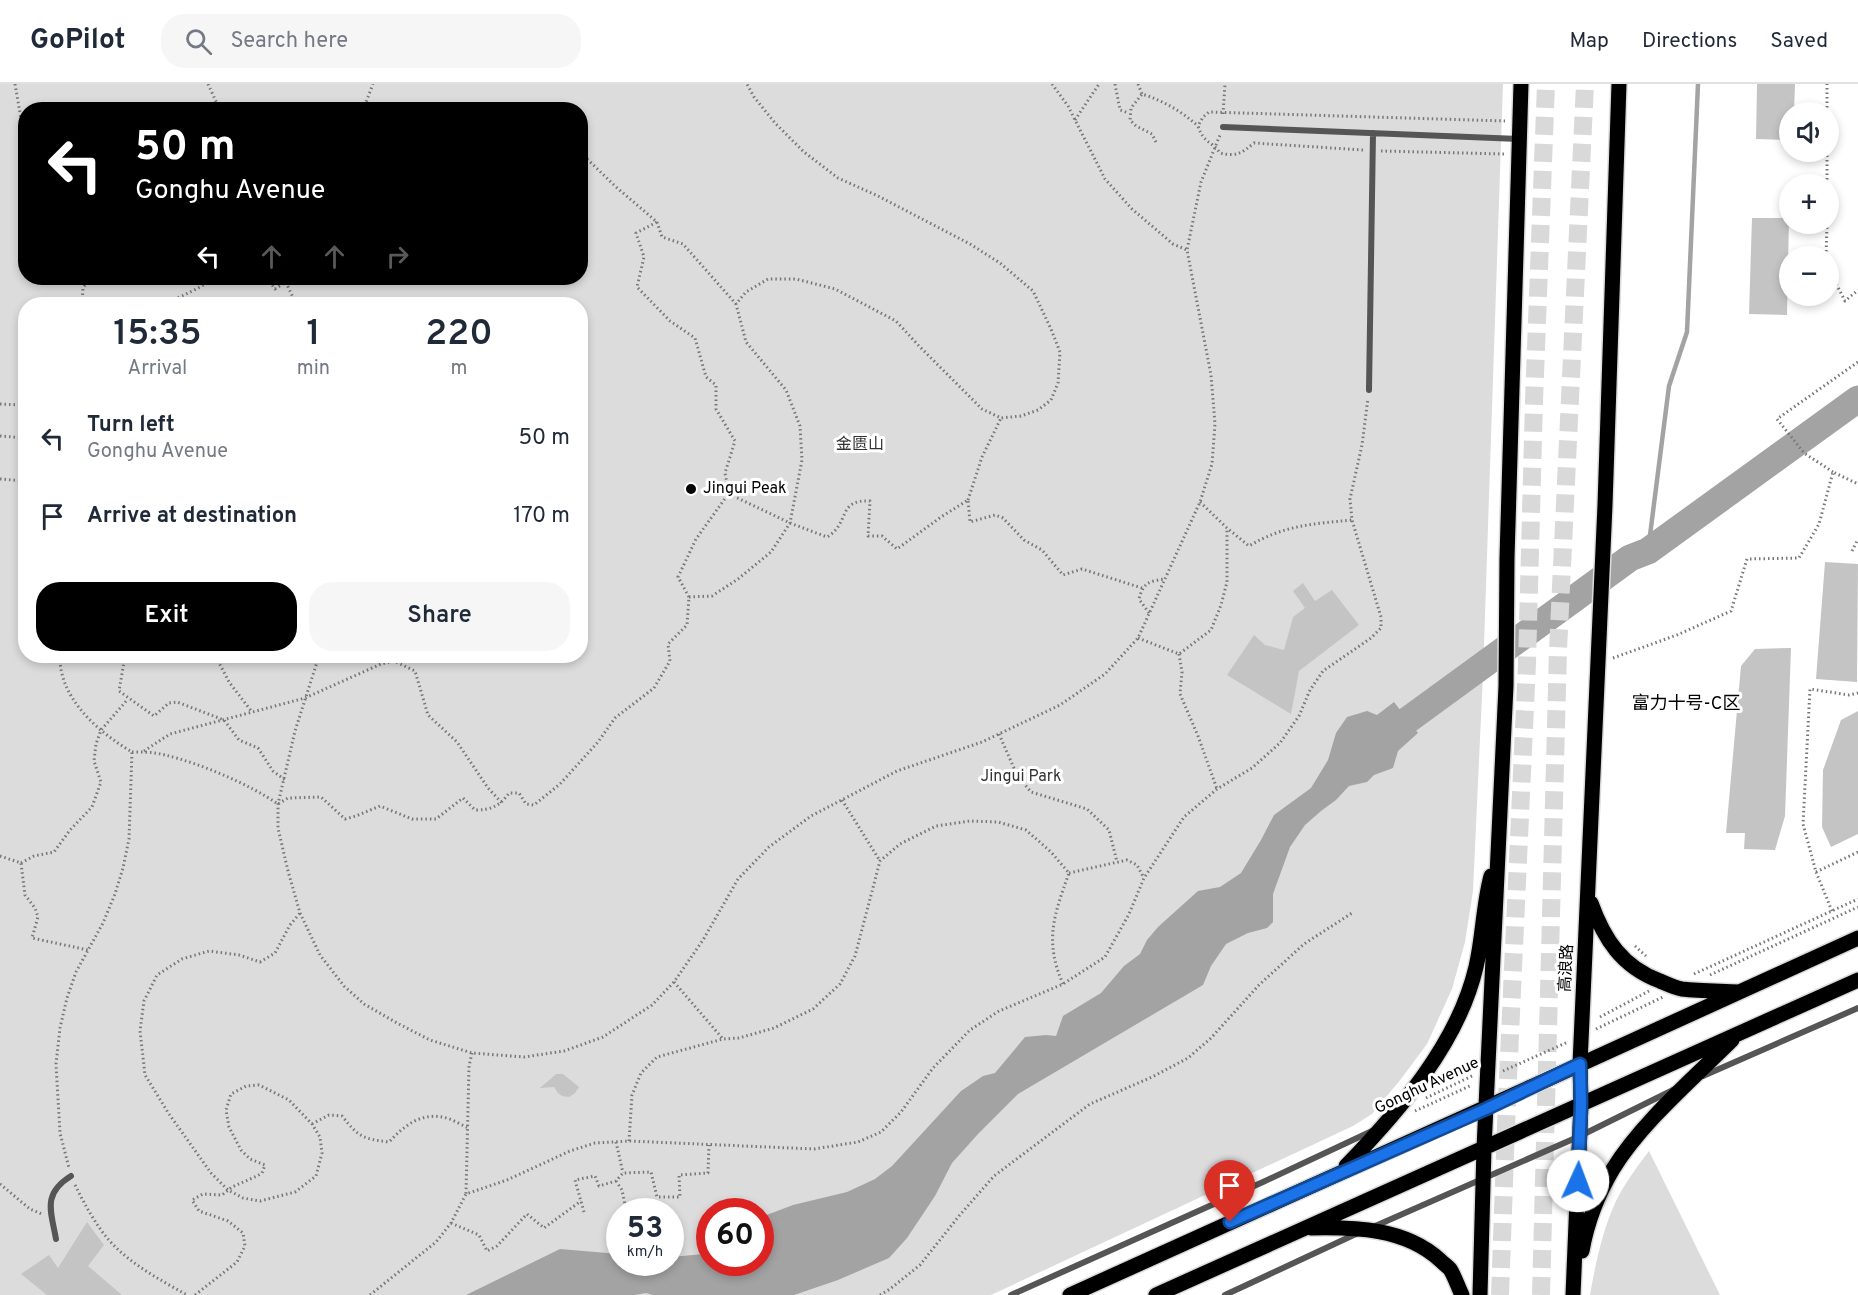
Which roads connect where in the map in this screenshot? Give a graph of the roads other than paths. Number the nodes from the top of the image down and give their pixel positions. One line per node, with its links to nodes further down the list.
1 (1521, 84): 5 (main road)
2 (1619, 84): 8 (main road, 高浪路)
3 (1223, 127): 4 (lane)
4 (1373, 133): 5 (lane); 6 (lane)
5 (1520, 139): 7 (main road)
6 (1368, 390)
7 (1499, 850): 17 (main road); 18 (main road)
8 (1588, 898): 11 (main road); 14 (main road, 高浪路)
9 (1858, 938): 11 (main road)
10 (1858, 980): 13 (main road)
11 (1742, 992): 14 (main road)
12 (1858, 1008): 15 (lane)
13 (1738, 1034): 15 (main road); 16 (main road)
14 (1580, 1064): 16 (main road, 高浪路); 17 (main road)
15 (1692, 1080): 19 (lane); 33 (main road)
16 (1581, 1104): 19 (main road, 高浪路); 20 (main road)
17 (1486, 1109): 20 (main road); 21 (main road)
18 (1384, 1126): 21 (main road); 27 (lane, Gonghu Avenue)
19 (1580, 1136): 23 (lane); 33 (main road, 高浪路)
20 (1484, 1148): 23 (main road); 24 (main road)
21 (1341, 1172): 28 (main road)
22 (71, 1176): 26 (lane)
23 (1483, 1180): 25 (lane); 32 (main road)
24 (1305, 1228): 25 (main road); 29 (main road)
25 (1366, 1230): 30 (lane); 31 (main road)
26 (56, 1239)
27 (1011, 1295)
28 (1070, 1295)
29 (1156, 1295)
30 (1225, 1295)
31 (1462, 1295)
32 (1480, 1295)
33 (1573, 1295)

